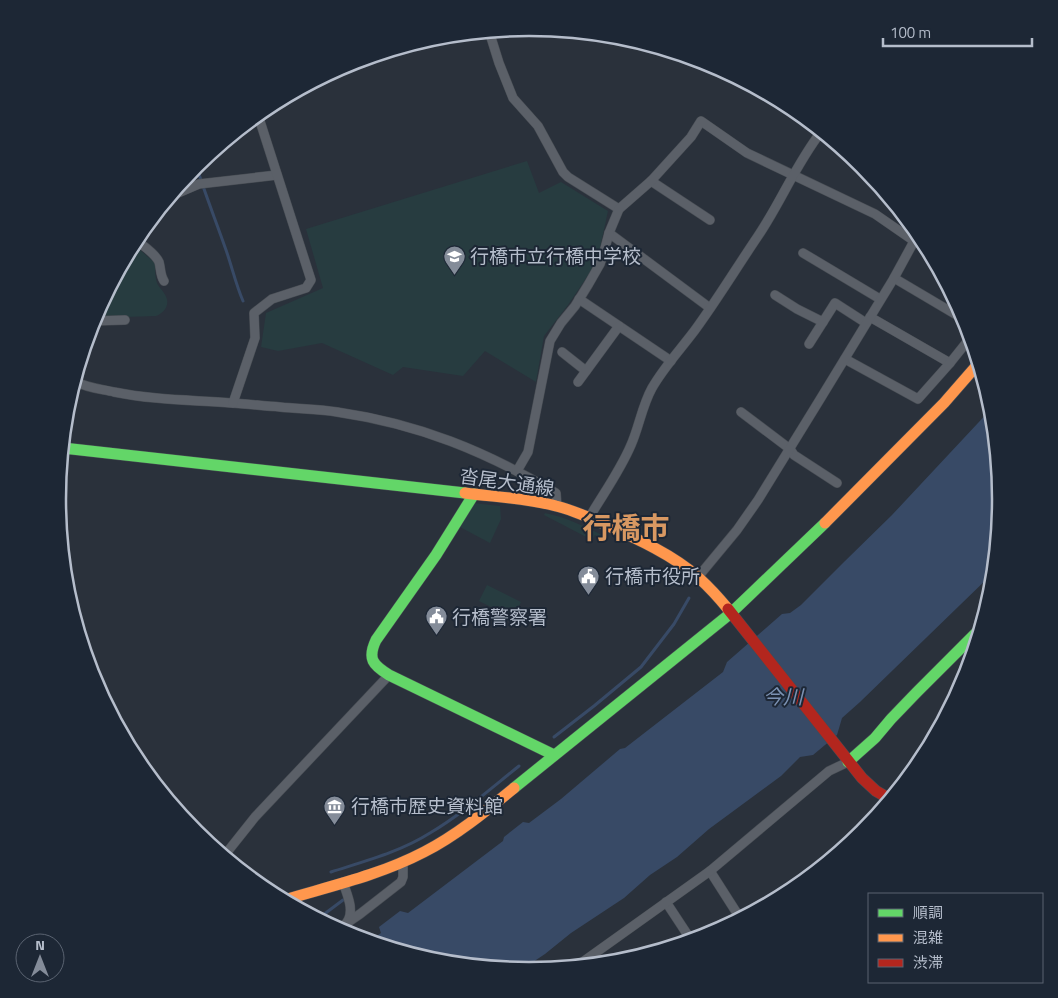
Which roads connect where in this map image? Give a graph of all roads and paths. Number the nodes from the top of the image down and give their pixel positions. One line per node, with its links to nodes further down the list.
1 (491, 38): 8 (street)
2 (260, 122): 5 (street)
3 (817, 137): 4 (street)
4 (792, 174): 6 (street); 11 (street); 20 (street)
5 (277, 175): 7 (street); 37 (street)
6 (651, 181): 8 (street); 9 (street)
7 (185, 190)
8 (619, 209): 10 (street)
9 (710, 220)
10 (609, 233): 18 (street); 20 (street)
11 (908, 233)
12 (914, 242): 15 (street)
13 (142, 245): 16 (street)
14 (803, 253): 19 (street)
15 (894, 278): 19 (street); 21 (street)
16 (164, 281)
17 (775, 295): 25 (street)
18 (579, 298): 26 (street); 41 (street)
19 (880, 299): 23 (street)
20 (710, 308): 31 (street)
21 (953, 313)
22 (125, 320): 24 (street)
23 (868, 320): 25 (street); 30 (street); 32 (street)
24 (102, 321)
25 (823, 322): 27 (street)
26 (618, 326): 31 (street); 34 (street)
27 (809, 344)
28 (965, 344): 32 (street)
29 (562, 352): 34 (street)
30 (845, 359): 32 (street); 40 (street)
31 (671, 361): 45 (street)
32 (950, 363)
33 (973, 370): 47 (street)
34 (586, 371): 35 (street)
35 (578, 382)
36 (81, 384): 37 (street)
37 (233, 403): 41 (street)
38 (741, 412): 40 (street)
39 (69, 449): 43 (street, 沓尾大通線)
40 (790, 449): 42 (street); 46 (street)
41 (517, 471): 44 (street)
42 (837, 483)
43 (474, 494): 44 (street, 沓尾大通線); 49 (street)
44 (557, 506): 45 (street, 沓尾大通線)
45 (589, 518): 46 (street, 沓尾大通線)
46 (698, 577): 47 (street, 沓尾大通線)
47 (731, 613): 50 (street); 51 (street, 沓尾大通線)
48 (970, 639): 51 (street)
49 (389, 675): 50 (street); 53 (street)
50 (554, 755): 54 (street)
51 (848, 762): 52 (street, 沓尾大通線); 55 (street)
52 (884, 796)
53 (228, 851)
54 (403, 862): 56 (street); 60 (street)
55 (710, 871): 58 (street); 59 (street)
56 (343, 882): 57 (street); 60 (street)
57 (293, 897)
58 (666, 902): 61 (street); 62 (street)
59 (737, 913)
60 (347, 923)
61 (687, 934)
62 (588, 958)

